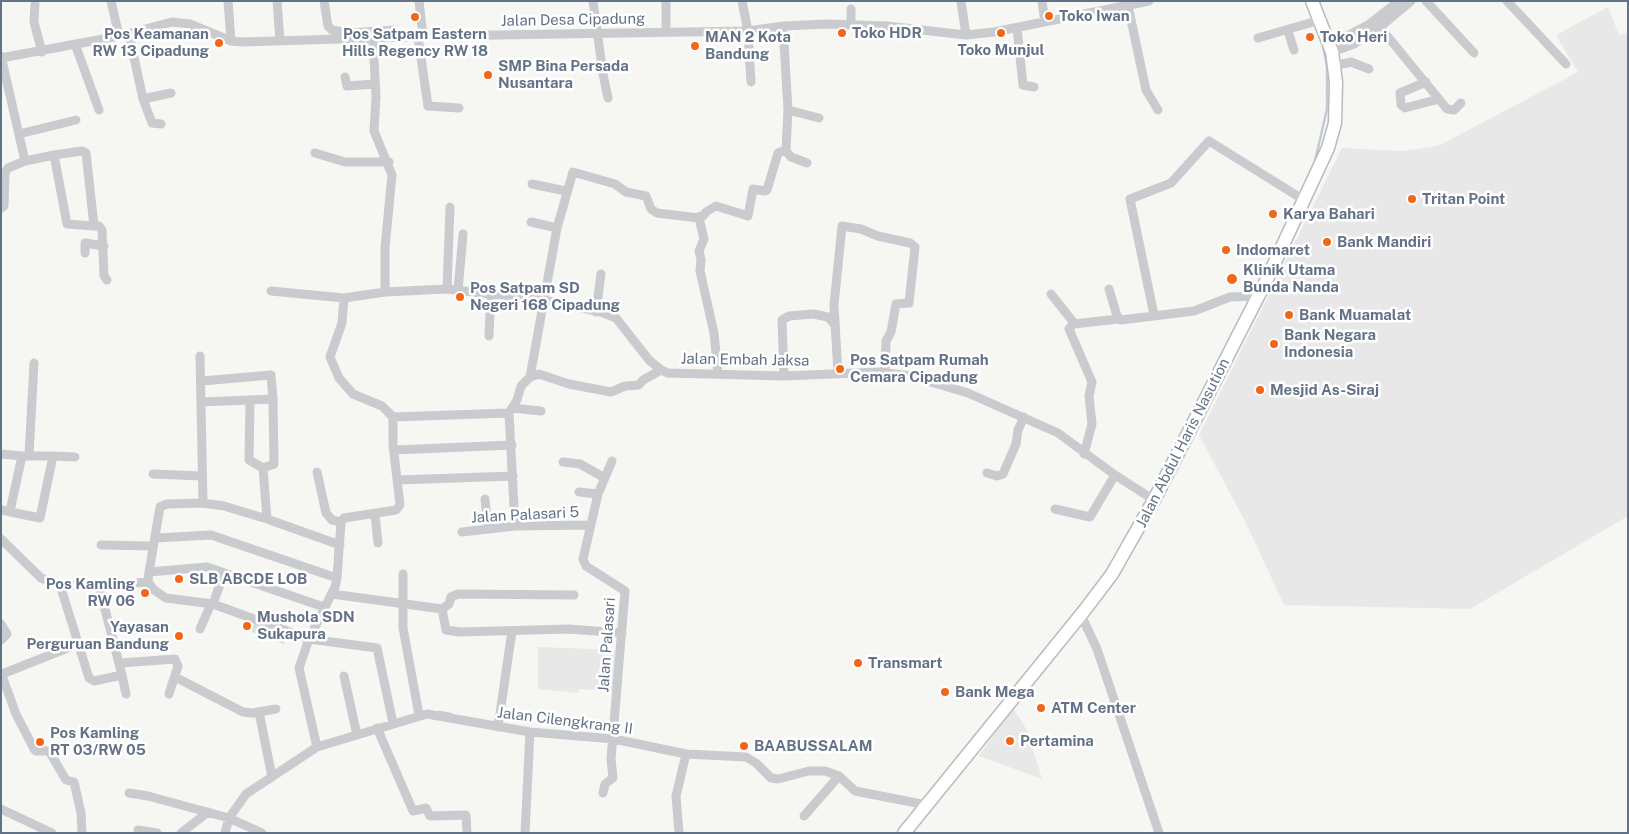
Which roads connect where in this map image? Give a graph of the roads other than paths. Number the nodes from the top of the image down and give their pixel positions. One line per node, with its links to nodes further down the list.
1 (111, 1): 32 (street)
2 (228, 1): 36 (street)
3 (277, 1): 37 (street)
4 (324, 1): 26 (street)
5 (419, 1): 33 (street)
6 (593, 1): 31 (street)
7 (666, 1): 28 (street)
8 (742, 1): 29 (street)
9 (961, 1): 30 (street)
10 (1042, 1): 21 (street)
11 (1149, 1): 18 (street, Jalan Desa Cipadung)
12 (1312, 1): 20 (highway, Jalan Abdul Haris Nasution)
13 (1411, 1): 17 (street)
14 (1426, 1): 42 (street)
15 (1507, 1): 44 (street)
16 (35, 4): 41 (street)
17 (1399, 4): 22 (street)
18 (1128, 6): 21 (street, Jalan Desa Cipadung); 60 (street)
19 (851, 9): 23 (street)
20 (1320, 20): 27 (street); 39 (highway, Jalan Abdul Haris Nasution)
21 (1045, 22): 25 (street, Jalan Desa Cipadung)
22 (1377, 24): 39 (street); 49 (street)
23 (851, 25): 24 (street, Jalan Desa Cipadung); 30 (street, Jalan Desa Cipadung)
24 (783, 26): 29 (street, Jalan Desa Cipadung); 59 (street)
25 (1017, 28): 30 (street, Jalan Desa Cipadung); 51 (street)
26 (394, 30)
27 (1288, 30): 34 (street); 40 (street)
28 (666, 32): 29 (street, Jalan Desa Cipadung); 31 (street, Jalan Desa Cipadung)
29 (748, 32): 48 (street)
30 (966, 32)
31 (598, 34): 33 (street, Jalan Desa Cipadung); 53 (street)
32 (124, 35): 36 (street, Jalan Desa Cipadung); 38 (street, Jalan Desa Cipadung); 54 (street)
33 (420, 36): 35 (street, Jalan Desa Cipadung); 57 (street)
34 (1258, 38)
35 (373, 39): 37 (street, Jalan Desa Cipadung); 50 (street)
36 (232, 41): 37 (street, Jalan Desa Cipadung)
37 (280, 41)
38 (75, 44): 41 (street, Jalan Desa Cipadung); 58 (street)
39 (1330, 46): 45 (highway, Jalan Abdul Haris Nasution)
40 (1294, 50)
41 (42, 52): 43 (street, Jalan Desa Cipadung)
42 (1474, 53)
43 (2, 57): 64 (street)
44 (1566, 64)
45 (1333, 66): 46 (street); 73 (highway, Jalan Abdul Haris Nasution)
46 (1369, 69)
47 (345, 77): 50 (street)
48 (751, 82)
49 (1426, 82): 55 (street); 55 (street)
50 (375, 84): 69 (street)
51 (1034, 87)
52 (171, 93): 54 (street)
53 (608, 98)
54 (143, 99): 63 (street)
55 (1439, 99): 56 (street)
56 (1461, 104)
57 (458, 108)
58 (99, 110)
59 (788, 110): 61 (street); 65 (street)
60 (1158, 110)
61 (819, 118)
62 (76, 120): 64 (street)
63 (161, 124)
64 (19, 134): 68 (street)
65 (786, 150): 70 (street); 76 (street)
66 (315, 153): 69 (street)
67 (54, 155): 68 (street); 78 (street); 78 (street)
68 (25, 161): 75 (street)
69 (389, 162): 90 (street)
70 (806, 164)
71 (532, 184): 72 (street)
72 (566, 191): 76 (street); 79 (street)
73 (1304, 200): 93 (highway, Jalan Abdul Haris Nasution); 97 (street)
74 (450, 207): 87 (street)
75 (1, 208)
76 (698, 217): 106 (street)
77 (531, 222): 79 (street)
78 (90, 226): 81 (street); 82 (street)
79 (558, 228): 95 (street)
80 (463, 234): 88 (street)
81 (86, 243): 82 (street); 83 (street)
82 (104, 246): 85 (street)
83 (85, 253)
84 (601, 274): 96 (street)
85 (107, 280)
86 (1109, 289): 98 (street)
87 (447, 290): 88 (street, Jalan Embah Jaksa); 90 (street, Jalan Embah Jaksa)
88 (458, 290): 91 (street, Jalan Embah Jaksa)
89 (271, 291): 94 (street, Jalan Embah Jaksa)
90 (385, 292): 94 (street, Jalan Embah Jaksa)
91 (491, 294): 95 (street, Jalan Embah Jaksa); 101 (street)
92 (1052, 294): 99 (street)
93 (1258, 296): 97 (street); 139 (highway, Jalan Abdul Haris Nasution)
94 (344, 298): 116 (street)
95 (543, 300): 96 (street, Jalan Embah Jaksa); 109 (street)
96 (596, 312): 104 (street, Jalan Embah Jaksa)
97 (1154, 315): 98 (street)
98 (1118, 319): 99 (street)
99 (1074, 324): 121 (street)
100 (835, 325): 105 (street); 107 (street); 108 (street)
101 (489, 336)
102 (200, 356): 110 (street)
103 (34, 363): 122 (street)
104 (661, 370): 106 (street, Jalan Embah Jaksa); 109 (street)
105 (885, 372): 107 (street, Jalan Embah Jaksa); 117 (street, Jalan Embah Jaksa)
106 (718, 374): 108 (street, Jalan Embah Jaksa)
107 (838, 374): 108 (street, Jalan Embah Jaksa)
108 (784, 376)
109 (530, 377): 114 (street)
110 (202, 381): 111 (street); 113 (street)
111 (272, 399): 112 (street); 127 (street)
112 (250, 400): 113 (street); 127 (street)
113 (201, 402): 131 (street)
114 (510, 411): 115 (street); 116 (street); 118 (street)
115 (541, 411)
116 (393, 417): 119 (street)
117 (1024, 417): 121 (street, Jalan Embah Jaksa); 129 (street)
118 (512, 445): 119 (street); 132 (street)
119 (394, 450): 135 (street)
120 (1, 454): 122 (street)
121 (1084, 454): 133 (street, Jalan Embah Jaksa)
122 (25, 455): 123 (street); 142 (street)
123 (53, 456): 124 (street); 142 (street)
124 (76, 457)
125 (612, 461): 134 (street, Jalan Palasari)
126 (563, 462): 134 (street)
127 (263, 468): 144 (street)
128 (317, 472): 145 (street)
129 (987, 473)
130 (153, 474): 131 (street)
131 (201, 476): 140 (street)
132 (513, 476): 135 (street); 147 (street)
133 (1115, 476): 139 (street, Jalan Embah Jaksa); 141 (street)
134 (603, 477): 137 (street, Jalan Palasari)
135 (398, 480): 143 (street)
136 (579, 492): 137 (street)
137 (598, 494): 146 (street, Jalan Palasari)
138 (485, 499): 148 (street)
139 (1154, 500): 168 (highway, Jalan Abdul Haris Nasution)
140 (203, 503): 144 (street); 151 (street)
141 (1055, 509)
142 (6, 511)
143 (375, 514): 145 (street); 152 (street)
144 (267, 518): 154 (street)
145 (341, 522): 154 (street)
146 (589, 525): 147 (street, Jalan Palasari 5); 172 (street, Jalan Palasari)
147 (515, 526): 148 (street, Jalan Palasari 5)
148 (488, 528): 149 (street, Jalan Palasari 5)
149 (462, 532)
150 (1, 539): 160 (street)
151 (154, 542): 153 (street); 155 (street); 158 (street)
152 (378, 543)
153 (101, 545)
154 (340, 545): 158 (street)
155 (149, 572): 156 (street); 159 (street)
156 (224, 573): 164 (street); 166 (street)
157 (403, 574): 165 (street)
158 (337, 578): 162 (street)
159 (148, 582): 161 (street); 164 (street)
160 (60, 585): 161 (street); 175 (street)
161 (99, 586): 176 (street)
162 (332, 594): 165 (street); 166 (street)
163 (574, 595): 167 (street)
164 (212, 604): 170 (street); 173 (street)
165 (402, 604): 167 (street); 185 (street)
166 (324, 607): 173 (street)
167 (442, 609): 171 (street)
168 (1081, 614): 198 (highway, Jalan Abdul Haris Nasution); 214 (street)
169 (1, 624): 174 (street)
170 (200, 630)
171 (512, 631): 172 (street); 187 (street)
172 (622, 633): 191 (street, Jalan Palasari)
173 (309, 639): 186 (street); 192 (street)
174 (1, 640)
175 (78, 644): 177 (street); 178 (street)
176 (121, 663): 178 (street); 180 (street)
177 (2, 673): 205 (street)
178 (122, 675): 181 (street)
179 (344, 676): 190 (street)
180 (175, 677): 182 (street); 184 (street)
181 (126, 694)
182 (169, 694)
183 (276, 709): 184 (street)
184 (259, 712): 195 (street)
185 (419, 715): 186 (street, Jalan Cilengkrang II); 187 (street, Jalan Cilengkrang II)
186 (393, 723): 188 (street, Jalan Cilengkrang II)
187 (498, 727): 189 (street, Jalan Cilengkrang II)
188 (377, 728): 190 (street, Jalan Cilengkrang II); 210 (street)
189 (530, 732): 191 (street, Jalan Cilengkrang II); 211 (street)
190 (357, 735): 192 (street, Jalan Cilengkrang II)
191 (614, 740): 193 (street, Jalan Cilengkrang II); 197 (street, Jalan Palasari)
192 (317, 747): 195 (street, Jalan Cilengkrang II)
193 (686, 754): 194 (street, Jalan Cilengkrang II); 212 (street)
194 (839, 776): 198 (street); 201 (street)
195 (272, 777): 202 (street, Jalan Cilengkrang II)
196 (129, 793): 200 (street)
197 (603, 793)
198 (927, 805): 213 (highway, Jalan Abdul Haris Nasution)
199 (1, 809): 204 (street)
200 (208, 812): 202 (street); 207 (street)
201 (804, 816)
202 (229, 818): 208 (street, Jalan Cilengkrang II); 209 (street)
203 (138, 830): 206 (street)
204 (52, 833)
205 (82, 833)
206 (156, 833)
207 (181, 833)
208 (225, 833)
209 (262, 833)
210 (467, 833)
211 (525, 833)
212 (679, 833)
213 (904, 833)
214 (1159, 833)

